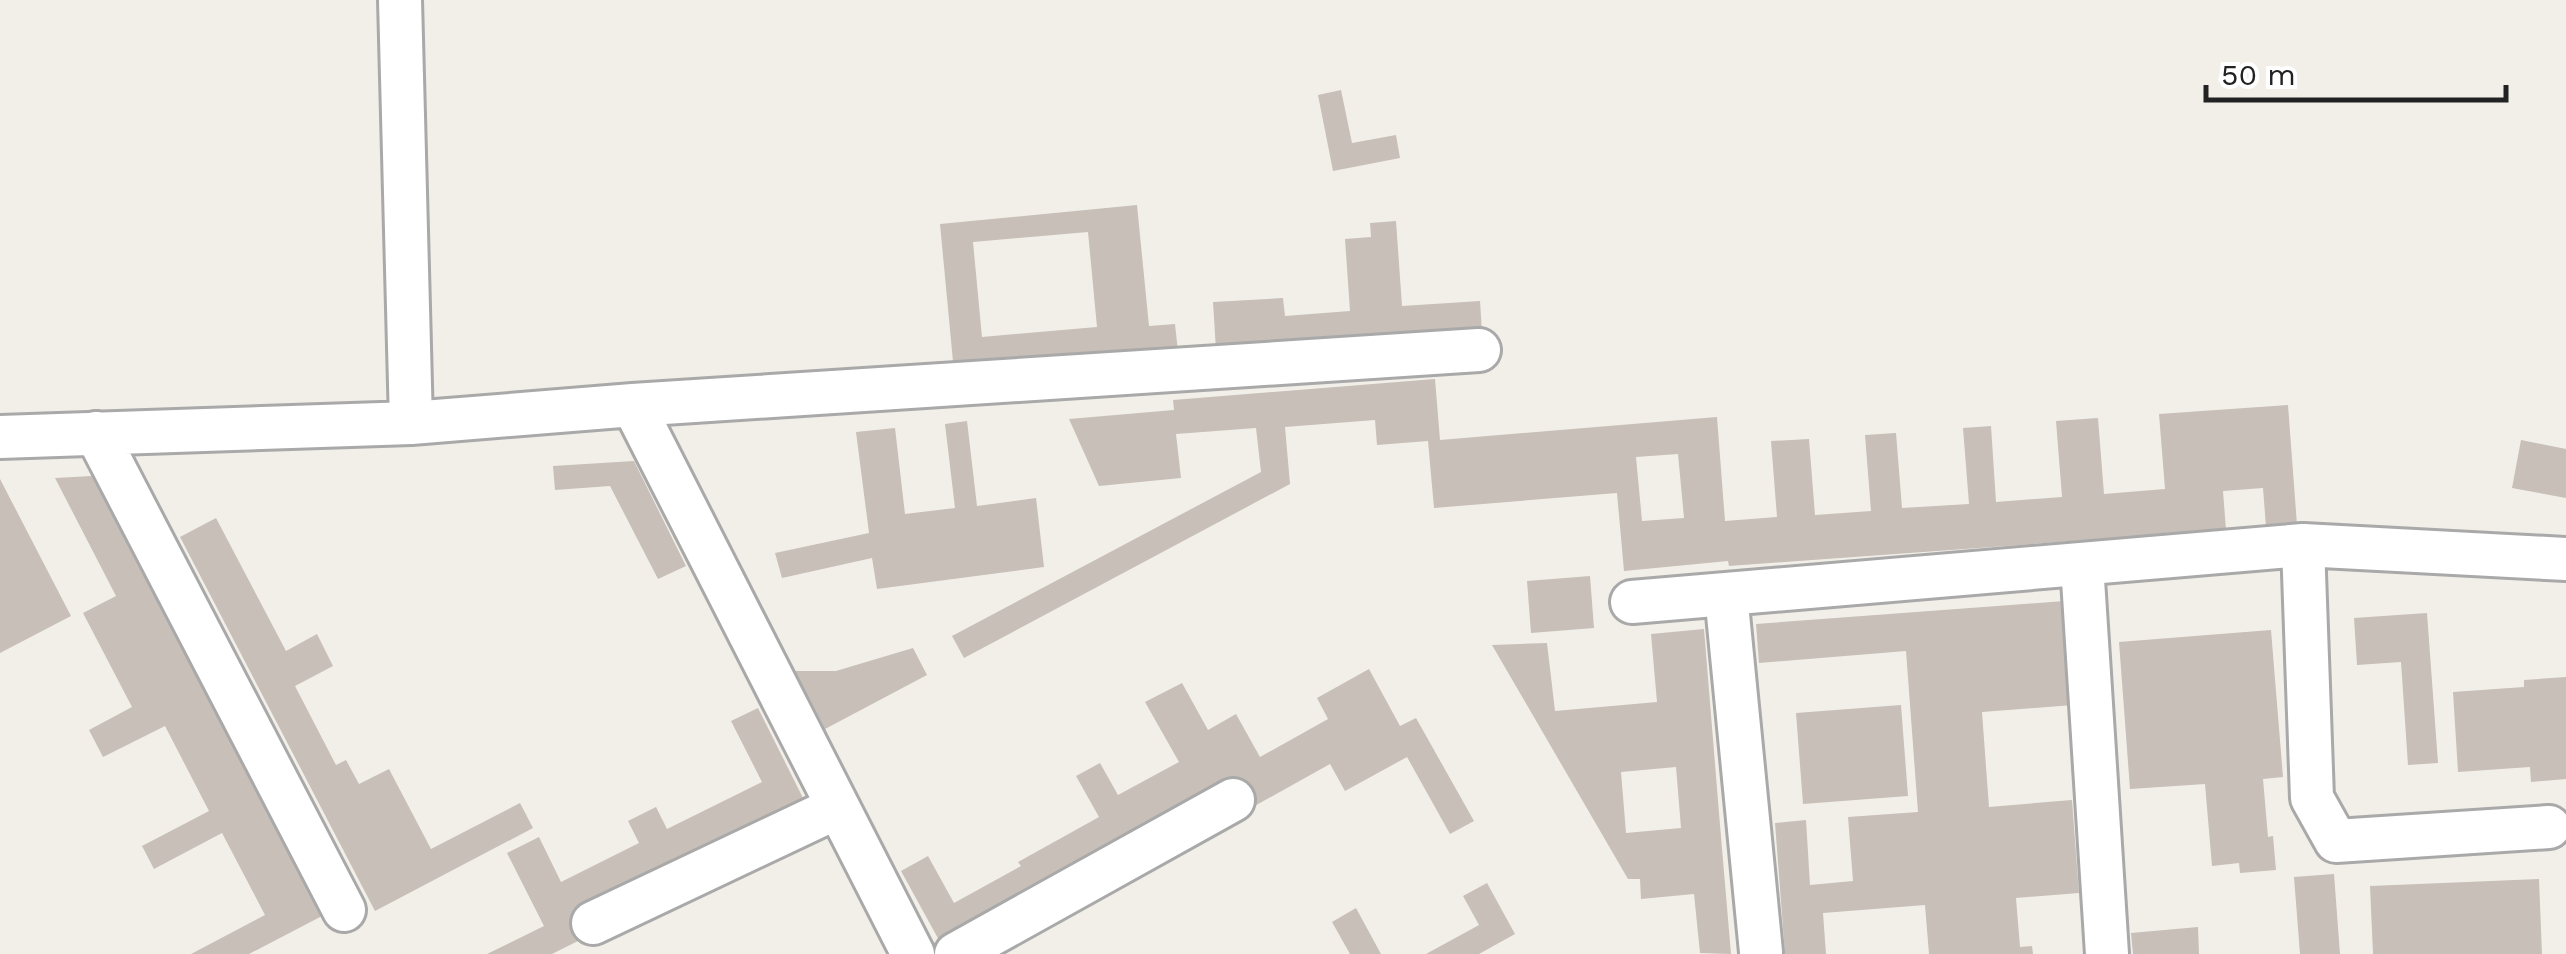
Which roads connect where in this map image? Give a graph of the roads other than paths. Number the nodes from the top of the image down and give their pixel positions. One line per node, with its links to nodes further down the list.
1 (400, 0): 4 (street)
2 (1479, 350): 3 (street)
3 (633, 405): 4 (street); 13 (street)
4 (411, 424): 5 (street)
5 (96, 433): 6 (street); 15 (street)
6 (0, 437)
7 (2302, 545): 8 (street); 9 (street); 14 (street)
8 (2566, 559)
9 (2082, 564): 10 (street); 20 (street)
10 (1726, 594): 11 (street); 17 (street)
11 (1632, 602)
12 (1233, 800): 19 (street)
13 (838, 807): 16 (street); 18 (street)
14 (2549, 827)
15 (344, 910)
16 (592, 923)
17 (1761, 952)
18 (912, 954)
19 (956, 954)
20 (2106, 954)

